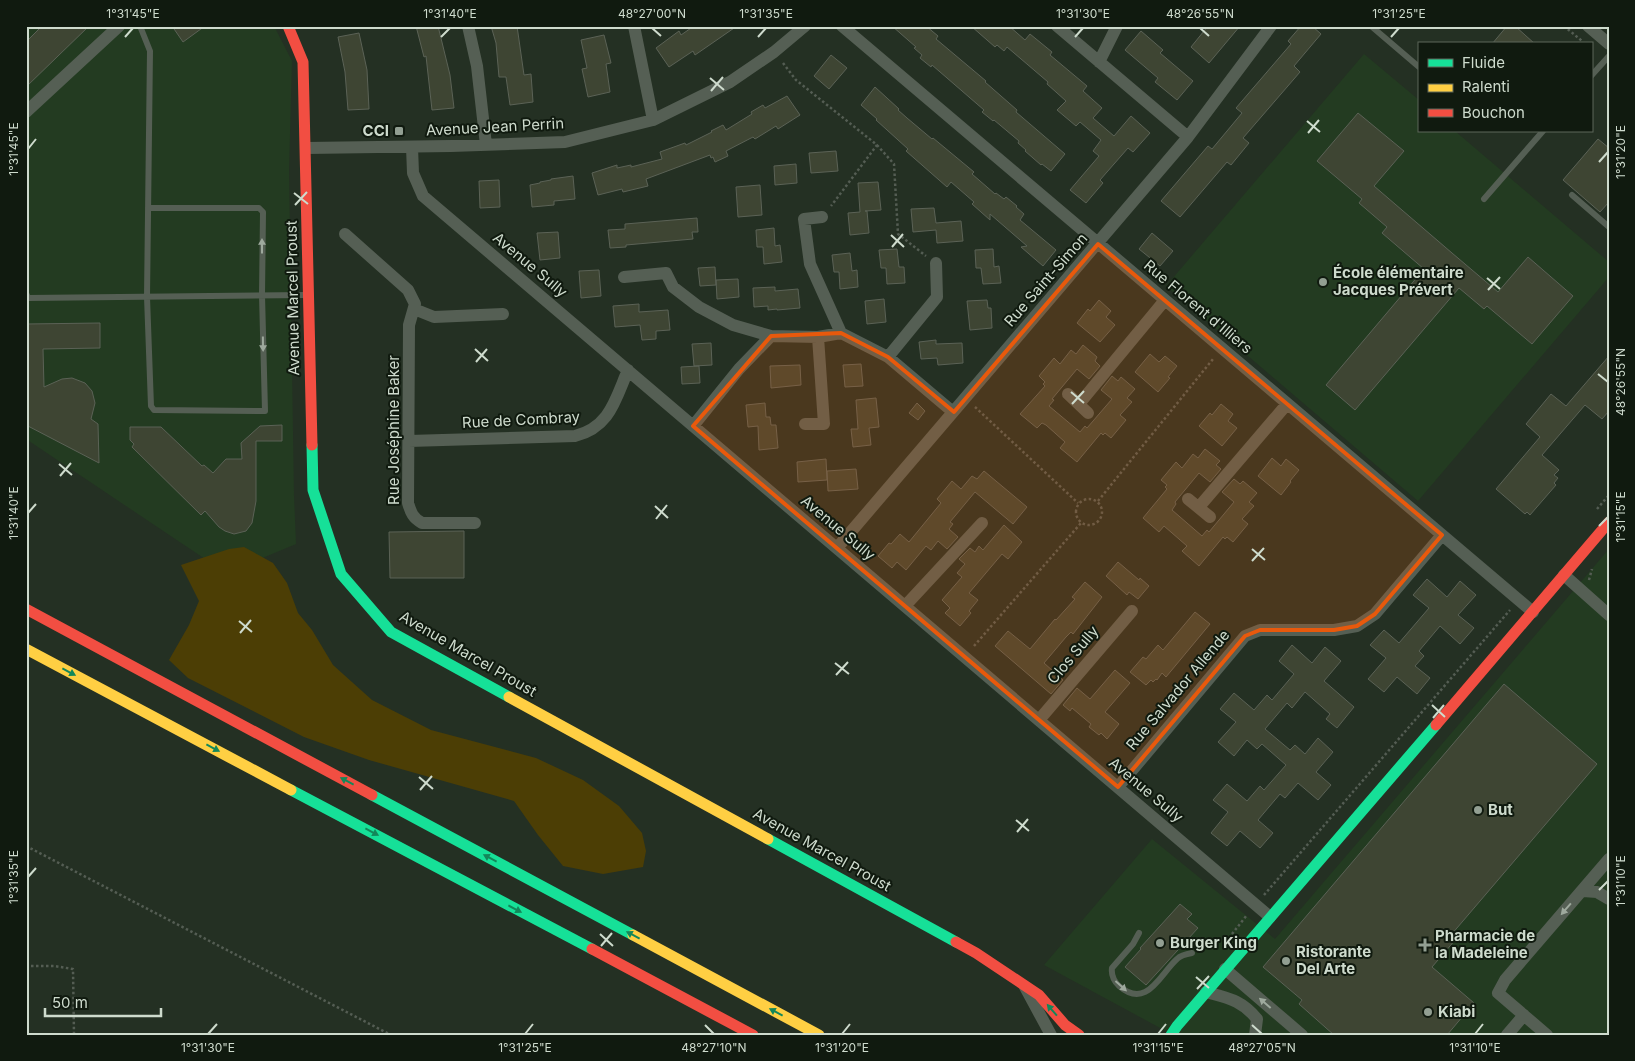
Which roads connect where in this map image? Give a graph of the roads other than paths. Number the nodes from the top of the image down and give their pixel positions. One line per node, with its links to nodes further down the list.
1 (119, 26): 18 (street)
2 (140, 26): 27 (lane)
3 (288, 26): 24 (street, Avenue Marcel Proust)
4 (468, 26): 22 (street)
5 (806, 26): 19 (street, Avenue Jean Perrin)
6 (842, 26): 31 (street, Rue Florent d'Illiers)
7 (1057, 26): 15 (street)
8 (1117, 26): 15 (street)
9 (1271, 26): 21 (street, Rue Saint-Simon)
10 (1371, 26): 16 (lane)
11 (1588, 26): 13 (street)
12 (637, 28): 19 (street)
13 (1609, 44)
14 (1609, 56): 17 (lane)
15 (1099, 62): 21 (street)
16 (1418, 66)
17 (1592, 75)
18 (26, 112)
19 (653, 120): 22 (street, Avenue Jean Perrin)
20 (1542, 132): 26 (lane)
21 (1188, 137): 31 (street, Rue Saint-Simon)
22 (486, 145): 23 (street, Avenue Jean Perrin)
23 (412, 147): 24 (street, Avenue Jean Perrin); 45 (street, Avenue Sully)
24 (306, 148): 36 (street, Avenue Marcel Proust)
25 (1572, 195): 29 (lane)
26 (1484, 199)
27 (148, 208): 35 (lane, one-way to 27); 37 (lane)
28 (822, 217): 41 (street)
29 (1609, 227)
30 (345, 234): 39 (street)
31 (1098, 244): 38 (street, Rue Florent d'Illiers); 48 (street, Rue Saint-Simon)
32 (936, 263): 44 (street)
33 (624, 277): 42 (street)
34 (26, 293): 37 (lane)
35 (262, 295): 36 (lane); 37 (lane); 37 (lane, one-way to 37)
36 (309, 295): 76 (street, Avenue Marcel Proust)
37 (147, 297)
38 (1165, 300): 46 (street); 47 (street, Rue Florent d'Illiers)
39 (414, 309): 40 (street); 51 (street, Rue Joséphine Baker)
40 (504, 314)
41 (841, 333): 43 (street); 44 (street)
42 (771, 336): 43 (street); 50 (street)
43 (818, 337): 49 (street)
44 (888, 357): 48 (street)
45 (628, 370): 50 (street, Avenue Sully); 51 (street, Rue de Combray)
46 (1068, 394)
47 (1287, 404): 53 (street); 58 (street, Rue Florent d'Illiers)
48 (953, 412): 59 (street, Rue Saint-Simon)
49 (805, 424)
50 (693, 426): 59 (street, Avenue Sully)
51 (410, 441): 56 (street, Rue Joséphine Baker)
52 (1188, 499): 53 (street)
53 (1199, 507): 54 (street)
54 (1210, 517)
55 (1609, 522): 60 (street)
56 (475, 523)
57 (982, 523): 61 (street)
58 (1442, 535): 64 (street, Rue Florent d'Illiers); 68 (street, Rue Salvador Allende)
59 (837, 548): 61 (street, Avenue Sully)
60 (1564, 575): 64 (street); 65 (street)
61 (905, 606): 67 (street, Avenue Sully)
62 (26, 609): 80 (street, one-way to 62)
63 (1132, 611): 67 (street, Clos Sully)
64 (1534, 612): 72 (street)
65 (1609, 614)
66 (26, 649): 79 (street, one-way to 79)
67 (1039, 720): 68 (street, Avenue Sully)
68 (1118, 787): 72 (street, Avenue Sully)
69 (1609, 859): 70 (street)
70 (1582, 891): 71 (street); 78 (street, one-way to 78)
71 (1609, 899)
72 (1270, 917): 75 (street)
73 (1139, 933): 74 (lane, one-way to 74)
74 (1192, 953)
75 (1225, 969): 77 (street); 85 (street, one-way to 75)
76 (1025, 987): 81 (street, Avenue Marcel Proust); 82 (street, Avenue Marcel Proust, one-way to 76)
77 (1206, 992): 83 (street); 84 (street)
78 (1524, 1015): 86 (street); 87 (street)
79 (753, 1035)
80 (819, 1035)
81 (1051, 1035)
82 (1079, 1035)
83 (1171, 1035)
84 (1256, 1035)
85 (1302, 1035)
86 (1507, 1035)
87 (1547, 1035)

